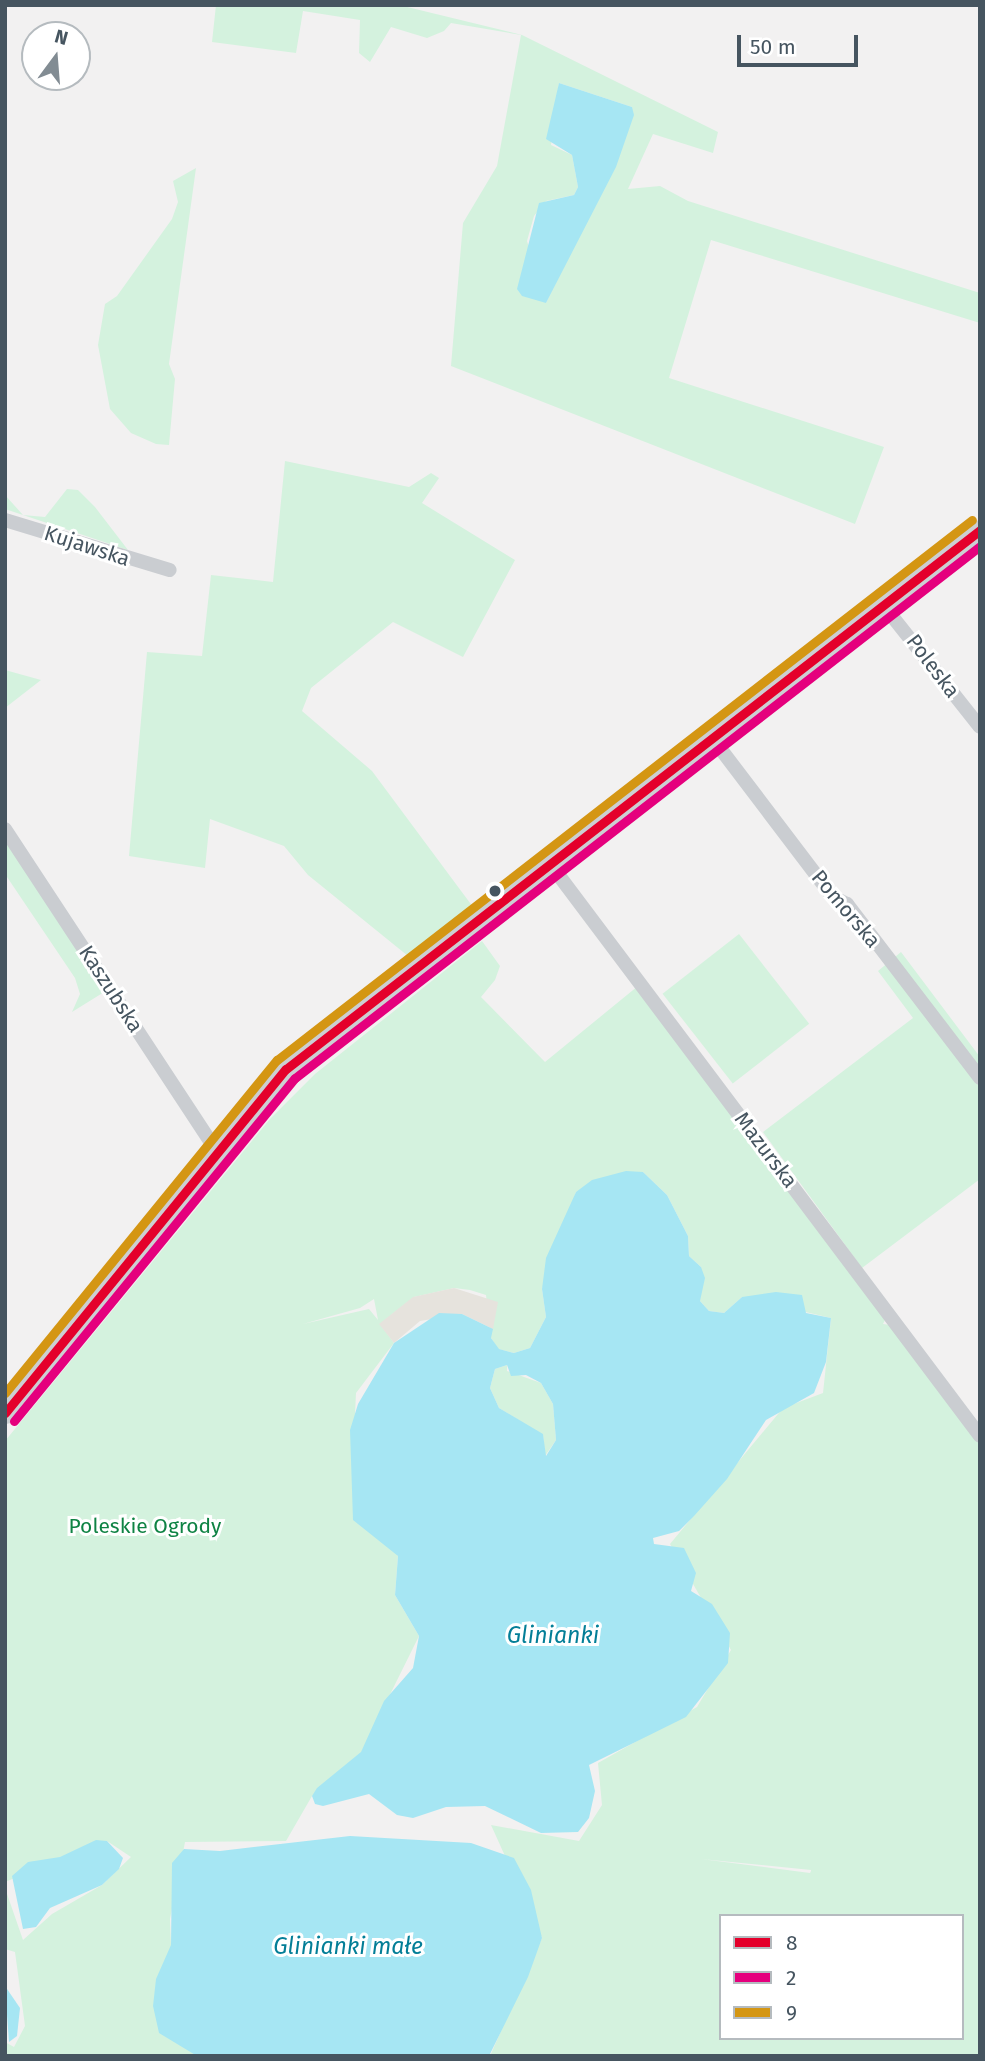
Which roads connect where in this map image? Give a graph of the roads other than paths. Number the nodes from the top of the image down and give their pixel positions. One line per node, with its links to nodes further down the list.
1 (5, 520): 3 (street, Kujawska)
2 (980, 530): 4 (street)
3 (170, 570)
4 (884, 606): 5 (street, Poleska); 6 (street)
5 (980, 727)
6 (713, 738): 8 (street); 9 (street, Pomorska)
7 (5, 829): 10 (street, Kaszubska)
8 (551, 865): 10 (street); 12 (street, Mazurska)
9 (980, 1078)
10 (216, 1150): 11 (street)
11 (5, 1413)
12 (980, 1436)

